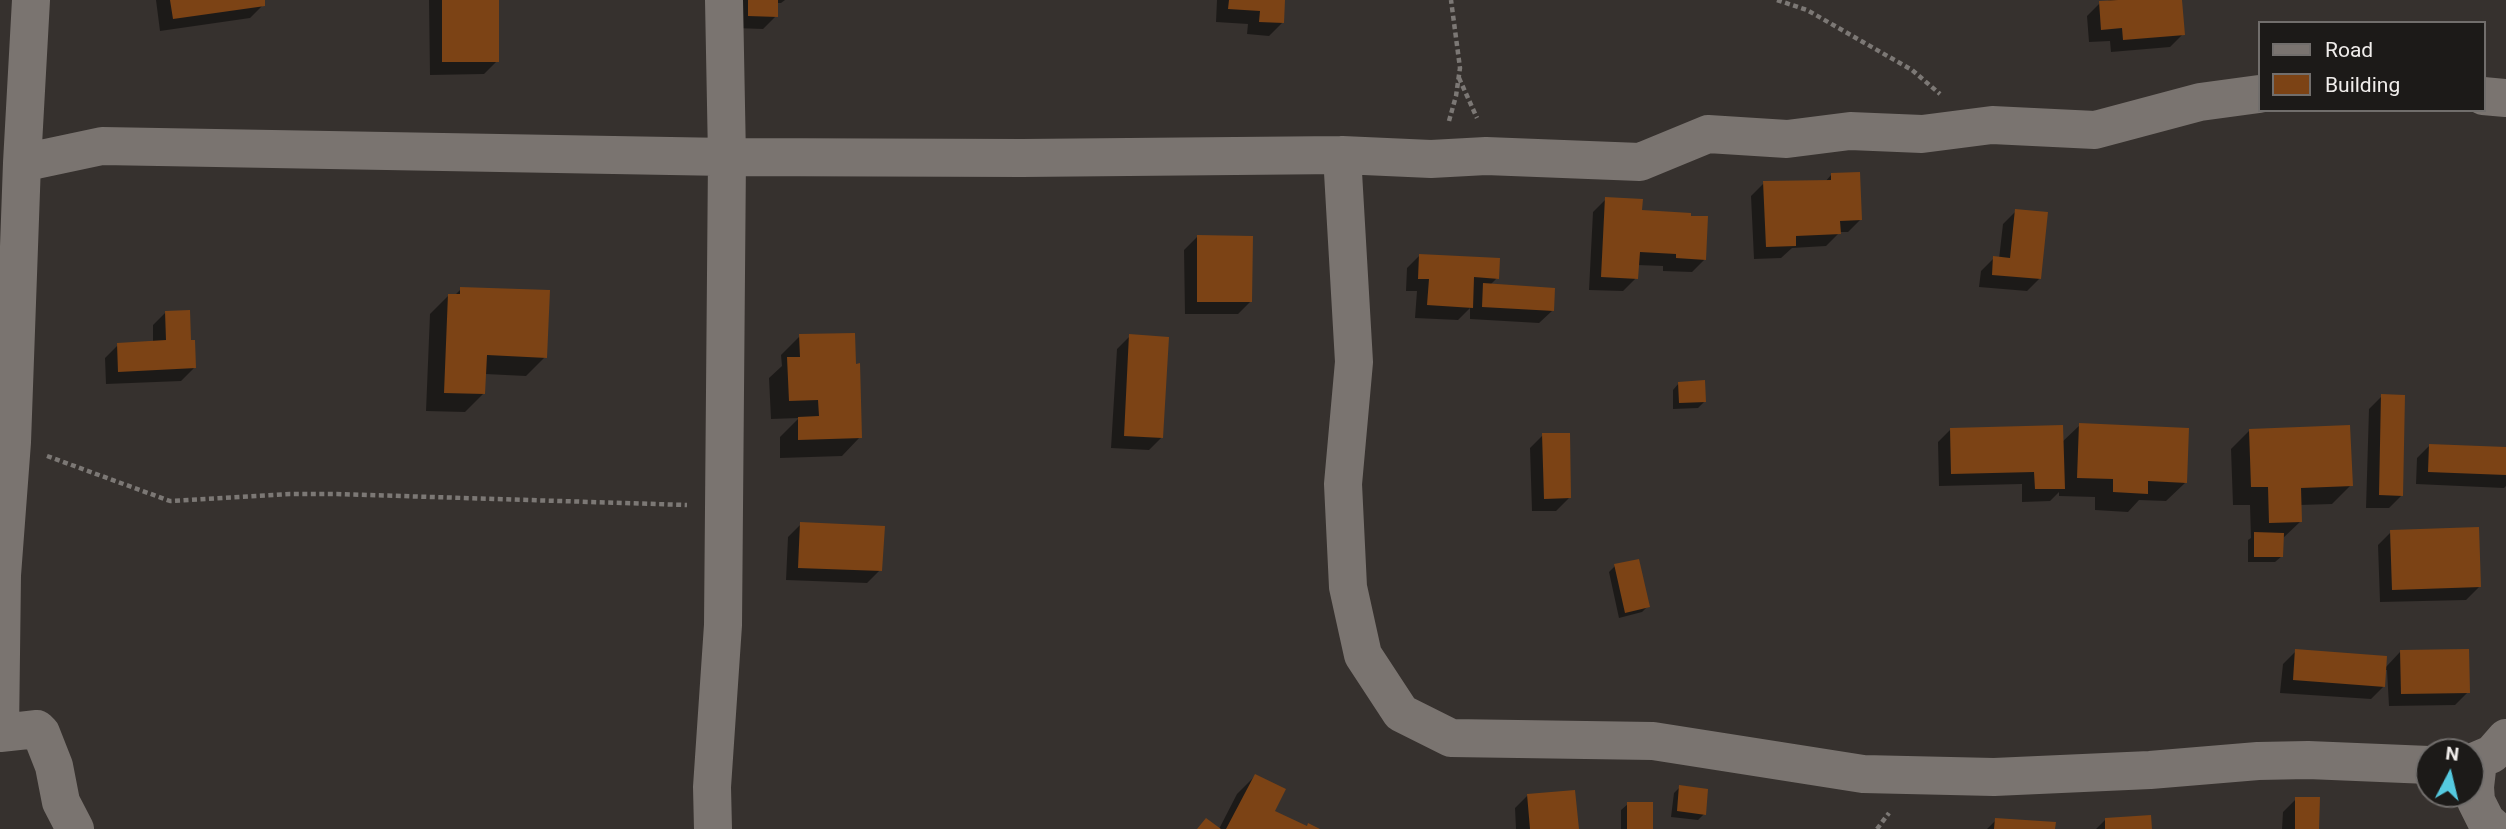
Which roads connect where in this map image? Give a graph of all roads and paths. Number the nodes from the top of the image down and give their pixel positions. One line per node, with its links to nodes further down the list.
1 (31, 0): 12 (street)
2 (724, 0): 10 (street)
3 (1451, 0): 11 (path)
4 (1777, 0): 6 (path)
5 (2258, 94): 11 (street)
6 (1942, 95)
7 (2485, 96): 8 (street)
8 (2506, 98)
9 (1342, 155): 10 (street); 11 (street); 16 (street)
10 (727, 157): 12 (street); 14 (street)
11 (1431, 159)
12 (22, 163): 13 (street)
13 (12, 442): 14 (path); 15 (street)
14 (723, 506): 19 (street)
15 (0, 733): 18 (street)
16 (2415, 764)
17 (2480, 808): 20 (street)
18 (75, 829)
19 (713, 829)
20 (2495, 829)

